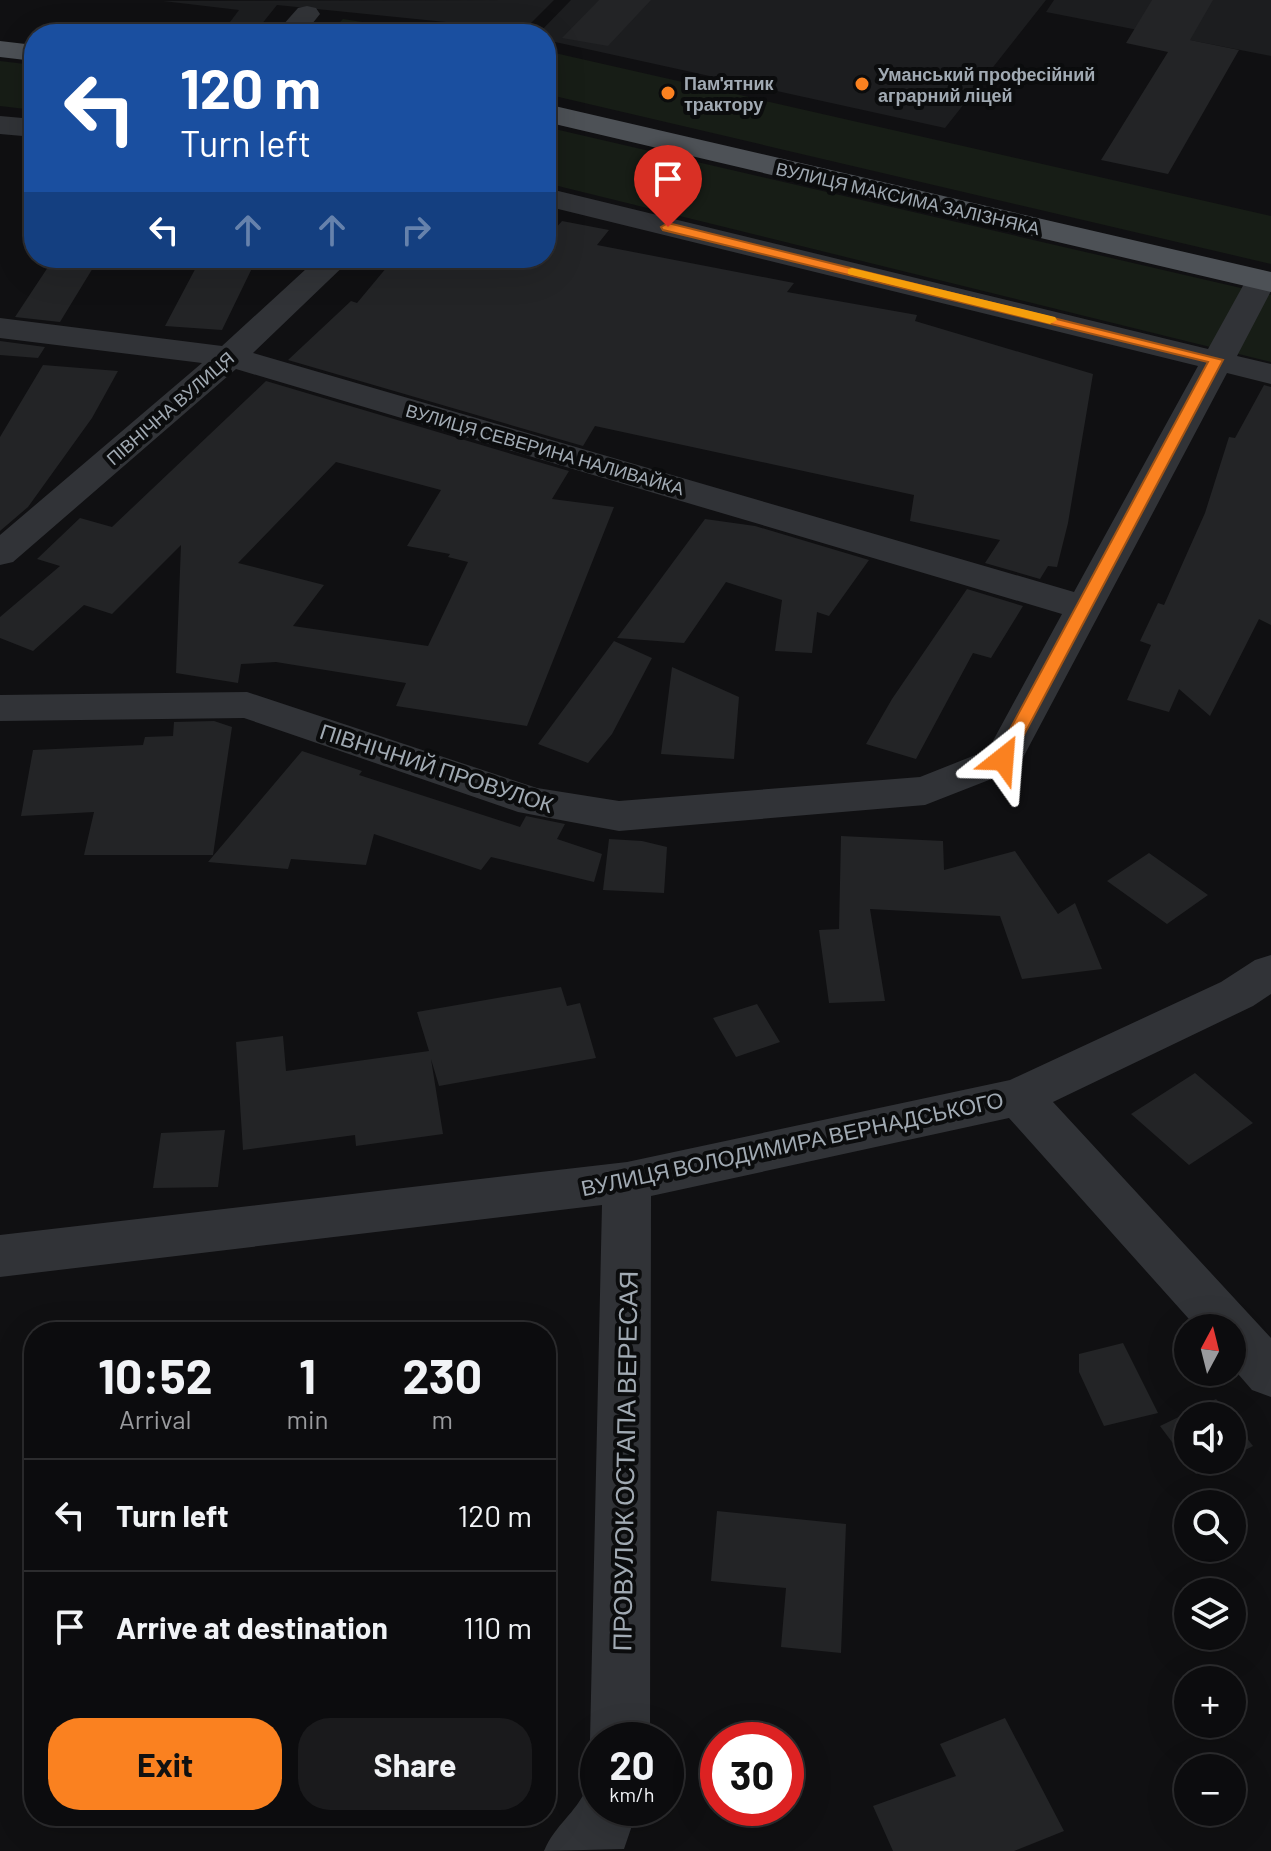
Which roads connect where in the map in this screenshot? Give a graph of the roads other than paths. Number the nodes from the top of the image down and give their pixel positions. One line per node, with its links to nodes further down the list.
1 (307, 14): 2 (street)
2 (298, 24)
3 (0, 49): 4 (main road)
4 (24, 52)
5 (556, 115): 10 (main road, ВУЛИЦЯ МАКСИМА ЗАЛІЗНЯКА)
6 (0, 125): 7 (street)
7 (24, 127)
8 (556, 199): 13 (street)
9 (325, 268): 12 (street, ПІВНІЧНА ВУЛИЦЯ)
10 (1266, 281): 13 (street, ПІВНІЧНИЙ ПРОВУЛОК)
11 (0, 328): 12 (street, ВУЛИЦЯ СЕВЕРИНА НАЛИВАЙКА)
12 (230, 357): 15 (street, ПІВНІЧНА ВУЛИЦЯ); 16 (street, ВУЛИЦЯ СЕВЕРИНА НАЛИВАЙКА)
13 (1216, 360): 14 (street); 16 (street, ПІВНІЧНИЙ ПРОВУЛОК)
14 (1271, 374)
15 (0, 554)
16 (1082, 607): 17 (street, ПІВНІЧНИЙ ПРОВУЛОК)
17 (0, 708)
18 (1271, 972): 19 (street, ВУЛИЦЯ ВОЛОДИМИРА ВЕРНАДСЬКОГО)
19 (1019, 1097): 20 (street, ВУЛИЦЯ ВОЛОДИМИРА ВЕРНАДСЬКОГО); 22 (street)
20 (627, 1182): 21 (street, ВУЛИЦЯ ВОЛОДИМИРА ВЕРНАДСЬКОГО); 25 (street, ПРОВУЛОК ОСТАПА ВЕРЕСАЯ)
21 (0, 1256)
22 (1216, 1314)
23 (1246, 1347): 24 (street)
24 (1271, 1374)
25 (620, 1722)
26 (602, 1826): 27 (street)
27 (575, 1851)

